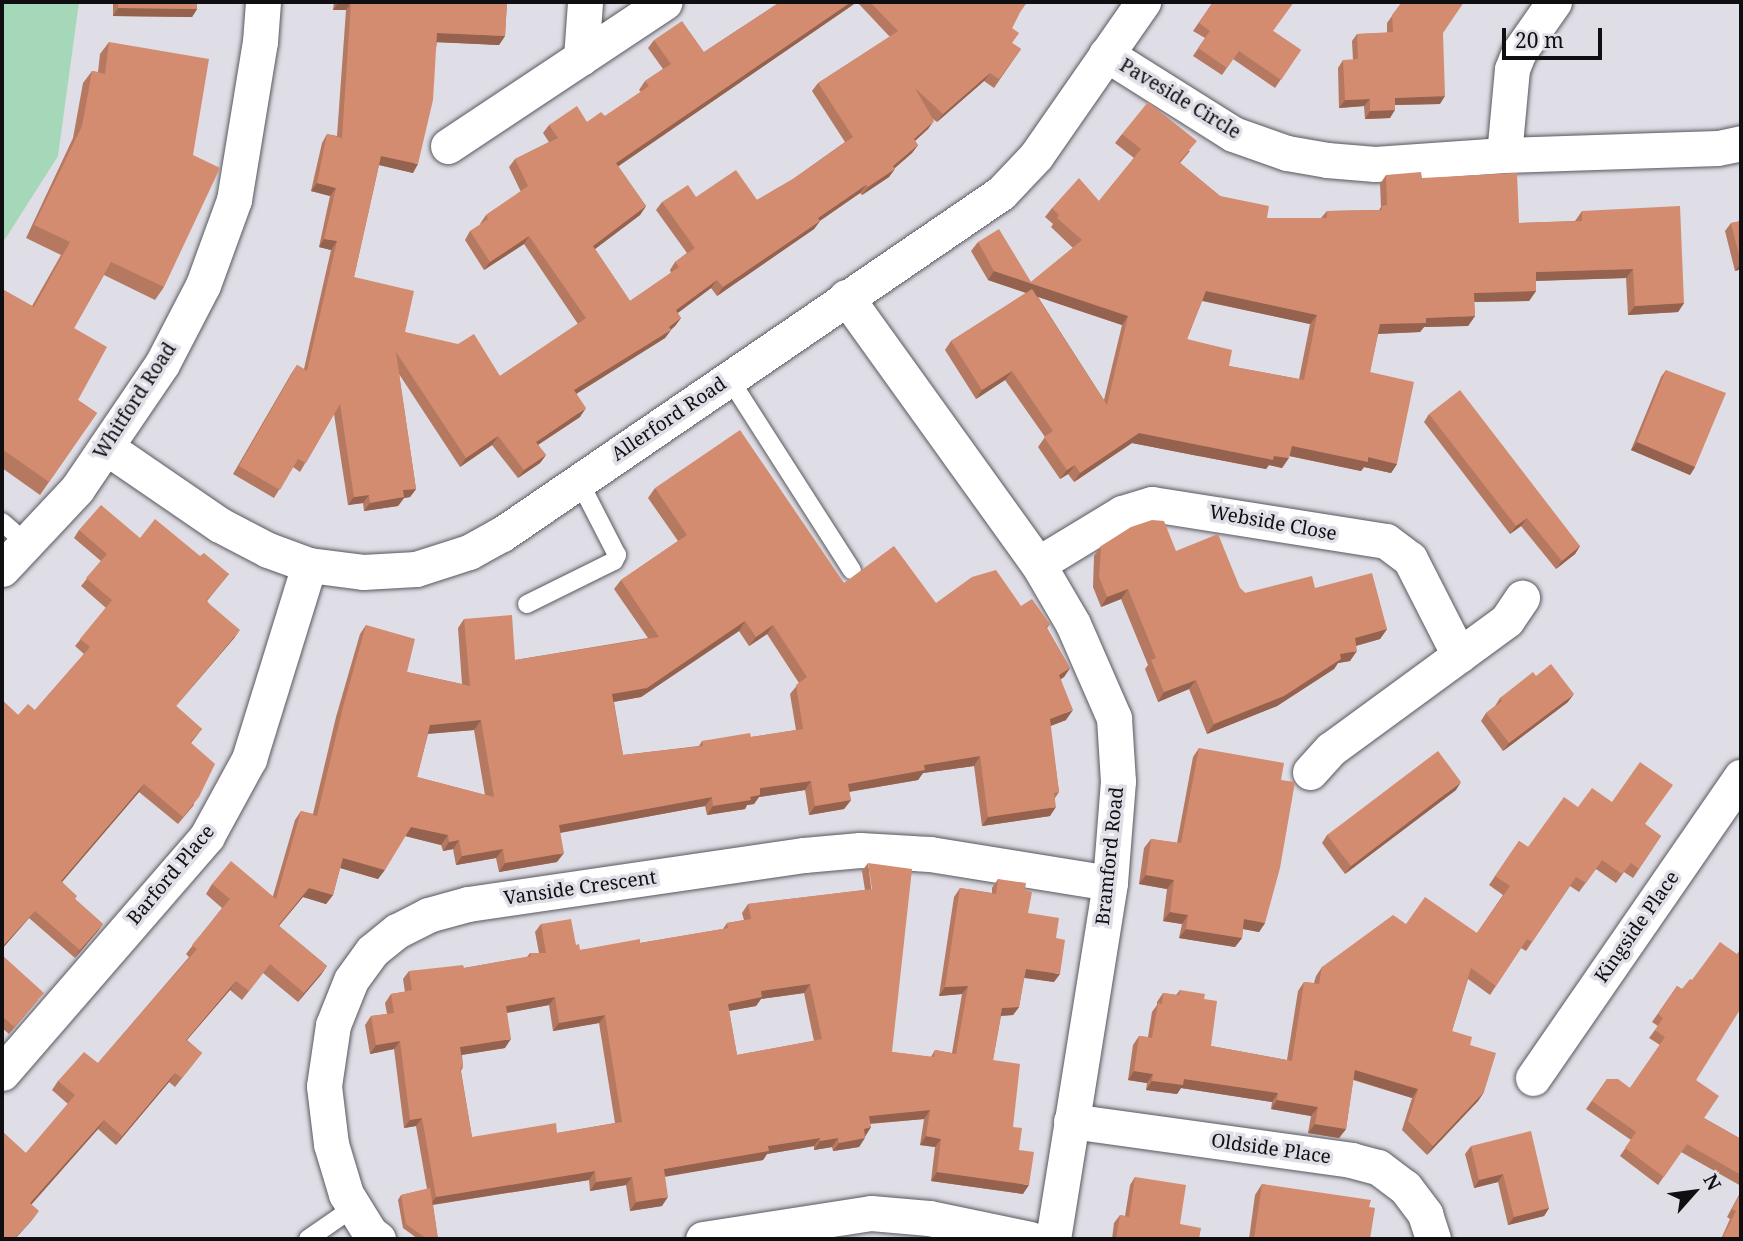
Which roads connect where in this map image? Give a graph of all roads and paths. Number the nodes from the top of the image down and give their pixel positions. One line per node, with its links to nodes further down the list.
1 (263, 2): 13 (street, Whitford Road)
2 (585, 2): 7 (street)
3 (665, 2): 7 (street)
4 (1143, 2): 6 (street, Allerford Road)
5 (1554, 2): 10 (street)
6 (1106, 54): 10 (street, Paveside Circle); 11 (street, Allerford Road)
7 (581, 58): 9 (street)
8 (1741, 144): 10 (street, Paveside Circle)
9 (447, 146)
10 (1504, 155)
11 (846, 297): 12 (street, Allerford Road); 16 (street, Bramford Road)
12 (729, 378): 14 (street, Allerford Road); 19 (lane)
13 (106, 447): 15 (street, Whitford Road); 17 (street, Allerford Road)
14 (579, 481): 17 (street, Allerford Road); 20 (lane)
15 (13, 532): 18 (street, Whitford Road)
16 (1038, 564): 22 (street, Webside Close); 25 (street, Bramford Road)
17 (309, 565): 26 (street, Barford Place)
18 (2, 569)
19 (852, 570)
20 (527, 604)
21 (1515, 609): 22 (street)
22 (1459, 655): 23 (street)
23 (1320, 761)
24 (1741, 777): 27 (street, Kingside Place)
25 (1110, 883): 28 (street, Bramford Road); 29 (street, Vanside Crescent)
26 (2, 1073)
27 (1532, 1078)
28 (1071, 1121): 34 (street, Bramford Road); 35 (street, Oldside Place)
29 (354, 1207): 30 (lane); 31 (street, Vanside Crescent)
30 (308, 1239)
31 (378, 1239)
32 (703, 1239): 33 (street)
33 (1030, 1239)
34 (1053, 1239)
35 (1433, 1239)

